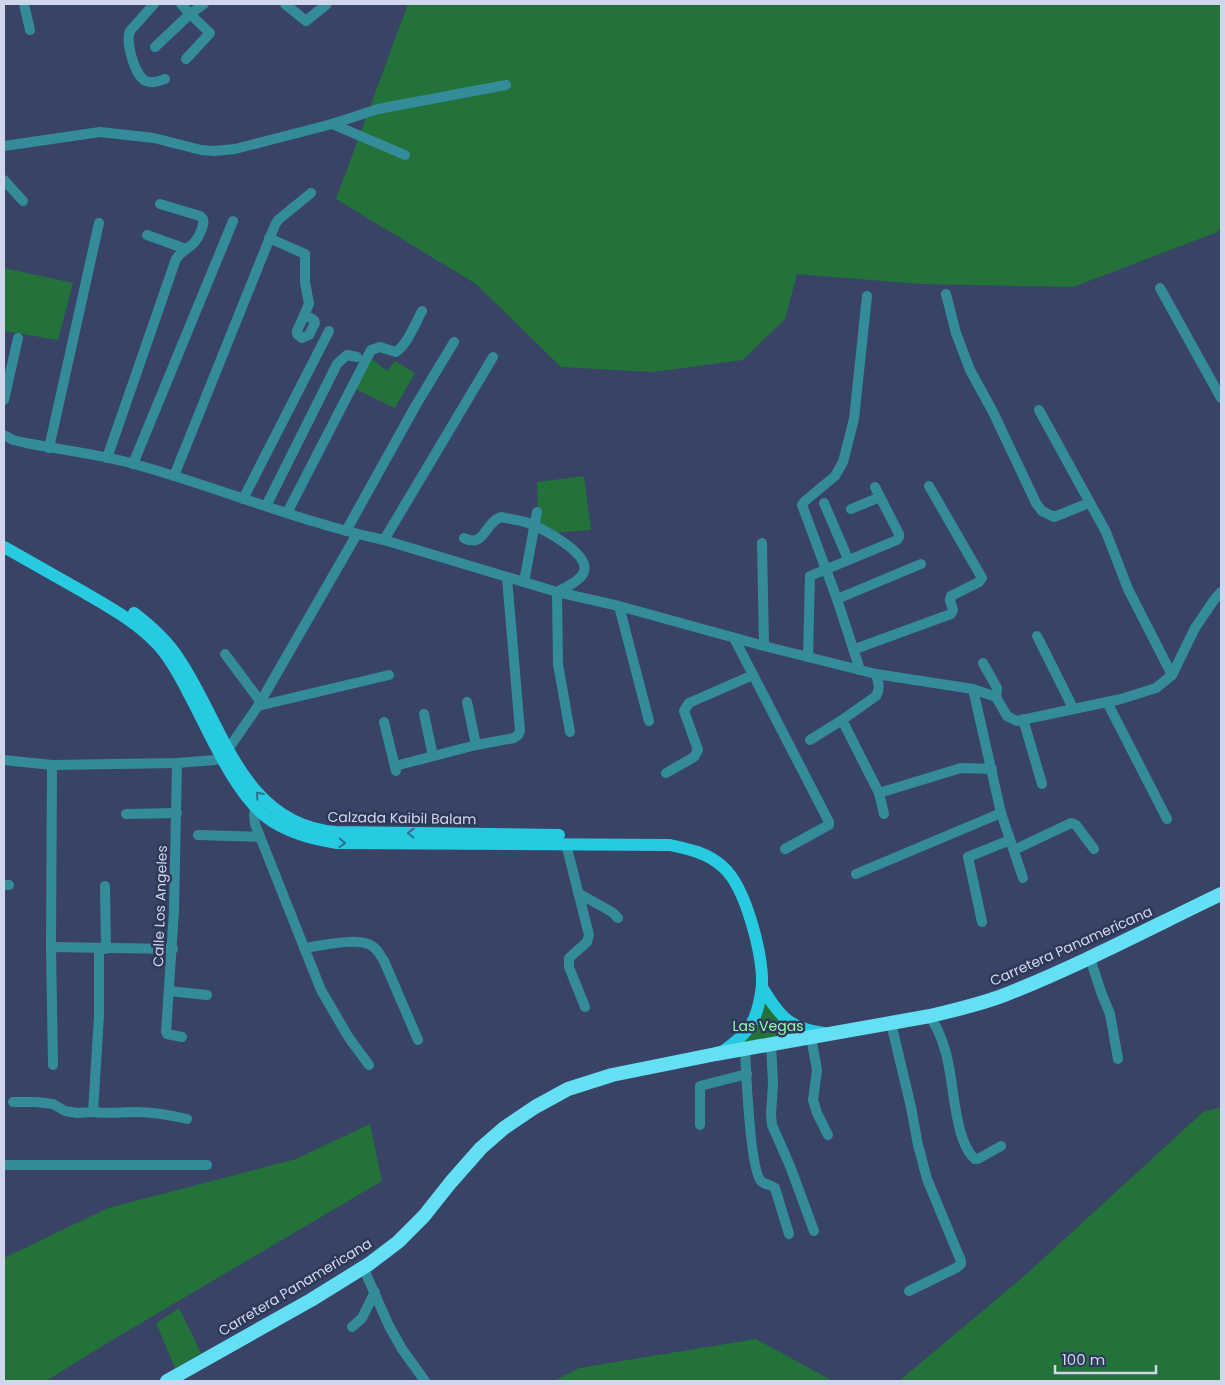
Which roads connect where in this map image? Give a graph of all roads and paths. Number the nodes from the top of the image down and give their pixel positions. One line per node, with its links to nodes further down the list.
1 (24, 4): 8 (street)
2 (154, 4): 11 (street)
3 (181, 4): 7 (street)
4 (204, 4): 7 (street)
5 (285, 4): 6 (street)
6 (327, 4)
7 (190, 14): 9 (street); 10 (street)
8 (30, 30)
9 (155, 47)
10 (186, 59)
11 (165, 79)
12 (506, 85): 13 (street)
13 (332, 124): 14 (street); 15 (street)
14 (4, 146)
15 (406, 155)
16 (4, 180): 18 (street)
17 (311, 193): 23 (street)
18 (23, 202)
19 (160, 204): 24 (street)
20 (233, 221): 41 (street)
21 (99, 223): 39 (street)
22 (147, 235): 24 (street)
23 (269, 238): 29 (street); 42 (street)
24 (186, 249): 40 (street)
25 (1160, 288): 35 (street)
26 (946, 294): 46 (street)
27 (867, 296): 61 (street)
28 (422, 311): 50 (street)
29 (305, 315)
30 (329, 331): 44 (street)
31 (18, 338): 36 (street)
32 (454, 342): 52 (street)
33 (357, 357): 47 (street)
34 (493, 357): 56 (street)
35 (1221, 398)
36 (4, 400)
37 (1039, 410): 46 (street)
38 (4, 435): 39 (street)
39 (49, 448): 40 (street)
40 (107, 458): 41 (street)
41 (133, 464): 42 (street)
42 (174, 476): 44 (street)
43 (929, 486): 71 (street)
44 (243, 499): 47 (street)
45 (824, 503): 59 (street)
46 (1089, 503): 79 (street)
47 (266, 506): 50 (street)
48 (851, 510): 59 (street)
49 (537, 512): 51 (street)
50 (287, 513): 52 (street)
51 (534, 526): 55 (street); 63 (street); 64 (street)
52 (346, 531): 53 (street)
53 (357, 534): 56 (street); 84 (street)
54 (4, 537): 94 (main road, Calzada Kaibil Balam)
55 (464, 538)
56 (384, 540): 62 (street)
57 (762, 544): 70 (street)
58 (4, 547): 94 (main road, Calzada Kaibil Balam)
59 (848, 559): 61 (street)
60 (921, 564): 66 (street)
61 (827, 569): 66 (street); 73 (street)
62 (507, 578): 63 (street); 93 (street)
63 (524, 582): 64 (street)
64 (558, 592): 67 (street); 91 (street)
65 (1221, 592): 79 (street)
66 (838, 599): 71 (street)
67 (619, 606): 69 (street); 88 (street)
68 (1037, 636): 85 (street)
69 (734, 638): 70 (street); 78 (street)
70 (764, 646): 73 (street)
71 (855, 649): 75 (street)
72 (225, 654): 84 (street)
73 (808, 657): 75 (street)
74 (983, 663): 81 (street)
75 (860, 670): 76 (street)
76 (876, 674): 80 (street); 89 (street)
77 (389, 675): 84 (street)
78 (753, 675): 100 (street); 114 (street)
79 (1172, 675): 83 (street)
80 (973, 688): 81 (street); 99 (street)
81 (996, 697): 87 (street)
82 (467, 702): 93 (street)
83 (1107, 702): 85 (street); 108 (street)
84 (259, 703): 94 (street)
85 (1073, 708): 87 (street)
86 (424, 714): 95 (street)
87 (1023, 719): 101 (street)
88 (649, 720)
89 (842, 720): 92 (street); 102 (street)
90 (384, 722): 95 (street)
91 (570, 732)
92 (810, 740)
93 (476, 746): 95 (street)
94 (225, 754): 97 (street); 103 (main road, Calzada Kaibil Balam); 122 (main road, Calzada Kaibil Balam, one-way to 94)
95 (433, 756)
96 (4, 760): 98 (street)
97 (177, 762): 98 (street); 104 (street, Calle Los Angeles)
98 (52, 765): 123 (street)
99 (992, 769): 102 (street); 105 (street)
100 (666, 773)
101 (1042, 784)
102 (879, 793): 107 (street)
103 (256, 807): 110 (street); 111 (main road, Calzada Kaibil Balam, one-way to 111)
104 (177, 813): 106 (street); 126 (street, Calle Los Angeles)
105 (1001, 813): 112 (street); 115 (street)
106 (126, 814)
107 (884, 814)
108 (1167, 819)
109 (198, 834): 110 (street)
110 (260, 837): 124 (street)
111 (566, 844): 118 (street); 122 (main road, Calzada Kaibil Balam)
112 (1012, 845): 113 (street); 116 (street); 121 (street)
113 (1094, 849)
114 (785, 850)
115 (856, 874)
116 (1024, 878)
117 (105, 886): 125 (street)
118 (578, 892): 120 (street); 131 (street)
119 (1221, 894): 127 (highway, Carretera Panamericana)
120 (618, 918)
121 (982, 922)
122 (754, 930): 128 (main road, Calzada Kaibil Balam)
123 (51, 947): 125 (street); 142 (street)
124 (304, 948): 137 (street); 143 (street)
125 (102, 949): 126 (street); 146 (street)
126 (173, 950): 129 (street, Calle Los Angeles)
127 (1090, 958): 132 (highway, Carretera Panamericana); 141 (street)
128 (762, 987): 134 (main road, Calzada Kaibil Balam); 140 (main road, Calzada Kaibil Balam)
129 (169, 991): 130 (street); 135 (street, Calle Los Angeles)
130 (207, 995)
131 (585, 1007)
132 (930, 1016): 133 (highway, Carretera Panamericana); 150 (street)
133 (891, 1023): 134 (highway, Carretera Panamericana); 156 (street)
134 (828, 1034): 136 (highway, Carretera Panamericana)
135 (182, 1037)
136 (811, 1037): 138 (highway, Carretera Panamericana); 149 (street)
137 (418, 1040)
138 (771, 1044): 139 (highway, Carretera Panamericana); 153 (street)
139 (745, 1049): 140 (highway, Carretera Panamericana); 144 (street)
140 (719, 1054): 155 (highway, Carretera Panamericana)
141 (1118, 1059)
142 (53, 1064)
143 (369, 1065)
144 (747, 1074): 148 (street); 154 (street)
145 (13, 1102): 146 (street)
146 (93, 1112): 147 (street)
147 (187, 1119)
148 (700, 1124)
149 (828, 1134)
150 (1001, 1146)
151 (7, 1165): 152 (street)
152 (207, 1165)
153 (814, 1231)
154 (789, 1234)
155 (363, 1267): 157 (street); 159 (highway, Carretera Panamericana)
156 (909, 1291)
157 (375, 1292): 158 (street); 160 (street)
158 (352, 1327)
159 (167, 1381)
160 (425, 1381)

